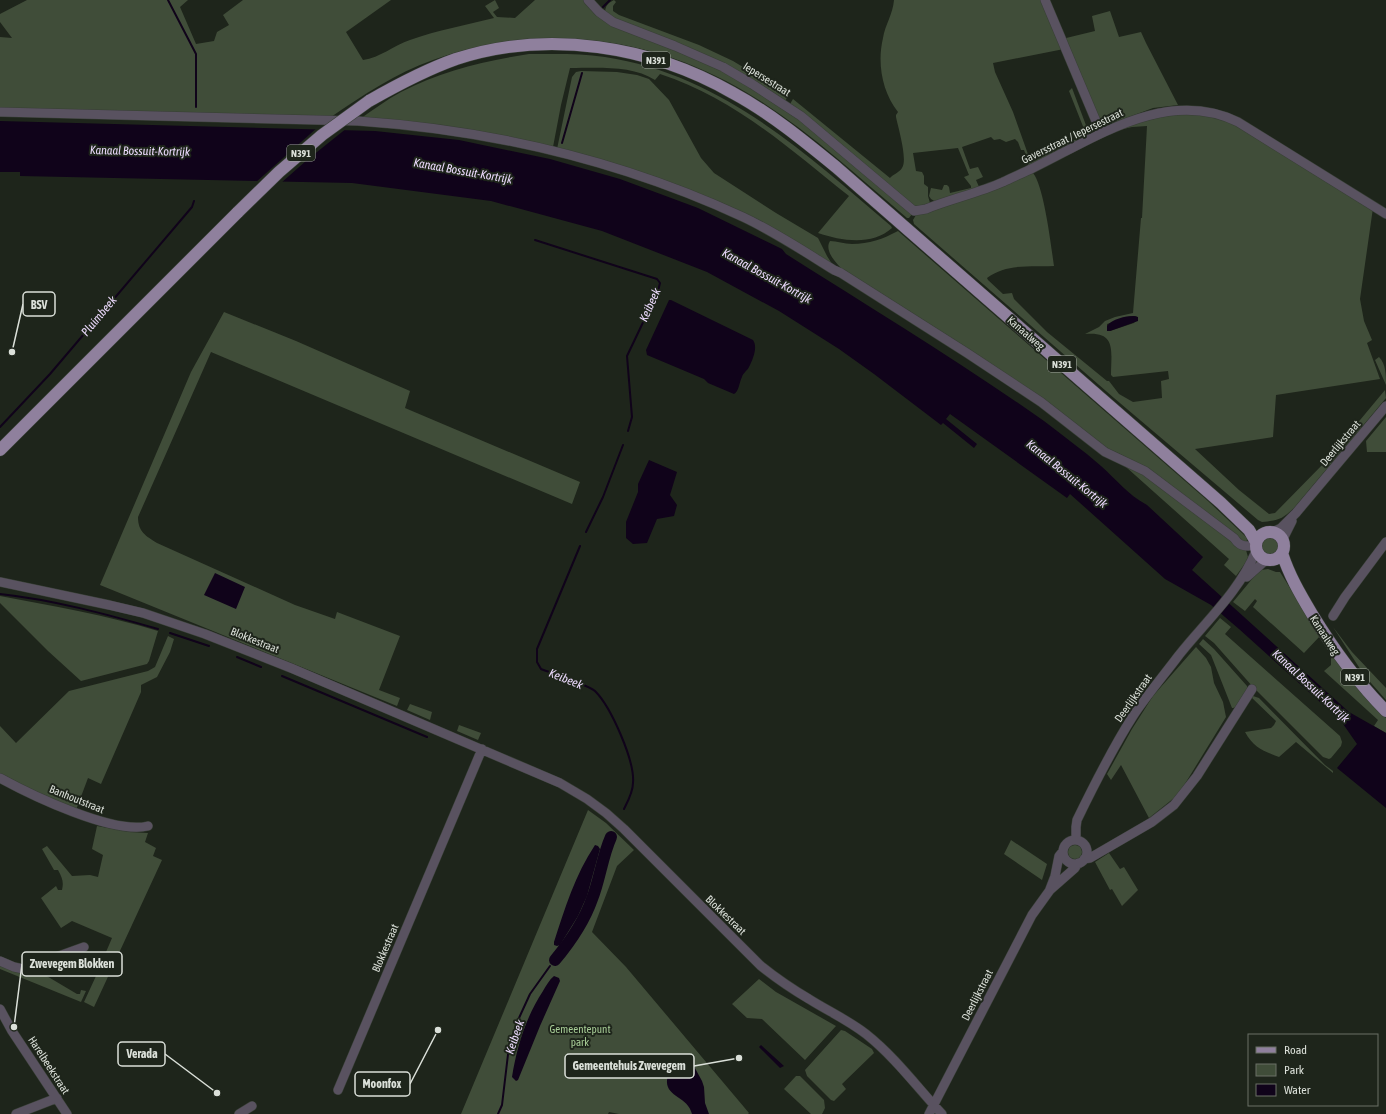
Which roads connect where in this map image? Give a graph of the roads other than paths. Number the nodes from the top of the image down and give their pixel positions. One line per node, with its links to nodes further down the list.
1 (588, 0): 5 (street, Iepersestraat)
2 (1045, 0): 4 (street)
3 (0, 112): 12 (street)
4 (1101, 133): 5 (street, Gaversstraat / Iepersestraat); 6 (street, Gaversstraat / Iepersestraat)
5 (914, 211)
6 (1386, 214)
7 (1386, 406): 10 (street, Deerlijkstraat)
8 (0, 450): 9 (main road, Kanaalweg / N391, bridge)
9 (1222, 503): 10 (main road, Kanaalweg / N391); 12 (main road, Kanaalweg / N391)
10 (1274, 534): 12 (main road); 13 (main road, N391)
11 (1386, 542): 16 (street)
12 (1254, 546): 13 (main road, N391); 15 (street, Deerlijkstraat)
13 (1274, 558): 15 (street, Deerlijkstraat); 18 (main road, Kanaalweg / N391)
14 (3, 584): 19 (street, Blokkestraat)
15 (1237, 586): 22 (street, Deerlijkstraat)
16 (1333, 616)
17 (1252, 689): 24 (street, Deerlijkstraat)
18 (1386, 712)
19 (482, 749): 31 (street, Blokkestraat); 33 (street, Blokkestraat)
20 (0, 778): 21 (street, Banhoutstraat)
21 (148, 826)
22 (1076, 840): 23 (street); 25 (street, Deerlijkstraat)
23 (1085, 845): 24 (street); 26 (street)
24 (1108, 847): 26 (street, Deerlijkstraat)
25 (1063, 851): 26 (street); 27 (street, Deerlijkstraat)
26 (1081, 861): 27 (street, Deerlijkstraat)
27 (1050, 890): 33 (street, Deerlijkstraat)
28 (84, 947): 29 (street)
29 (0, 961)
30 (0, 1009): 32 (street, Harelbeekstraat)
31 (338, 1090)
32 (57, 1098): 35 (street); 36 (street, Harelbeekstraat)
33 (934, 1105): 38 (street, Deerlijkstraat); 39 (street, Blokkestraat)
34 (252, 1106): 37 (street)
35 (16, 1114)
36 (67, 1114)
37 (239, 1114)
38 (929, 1114)
39 (942, 1114)

